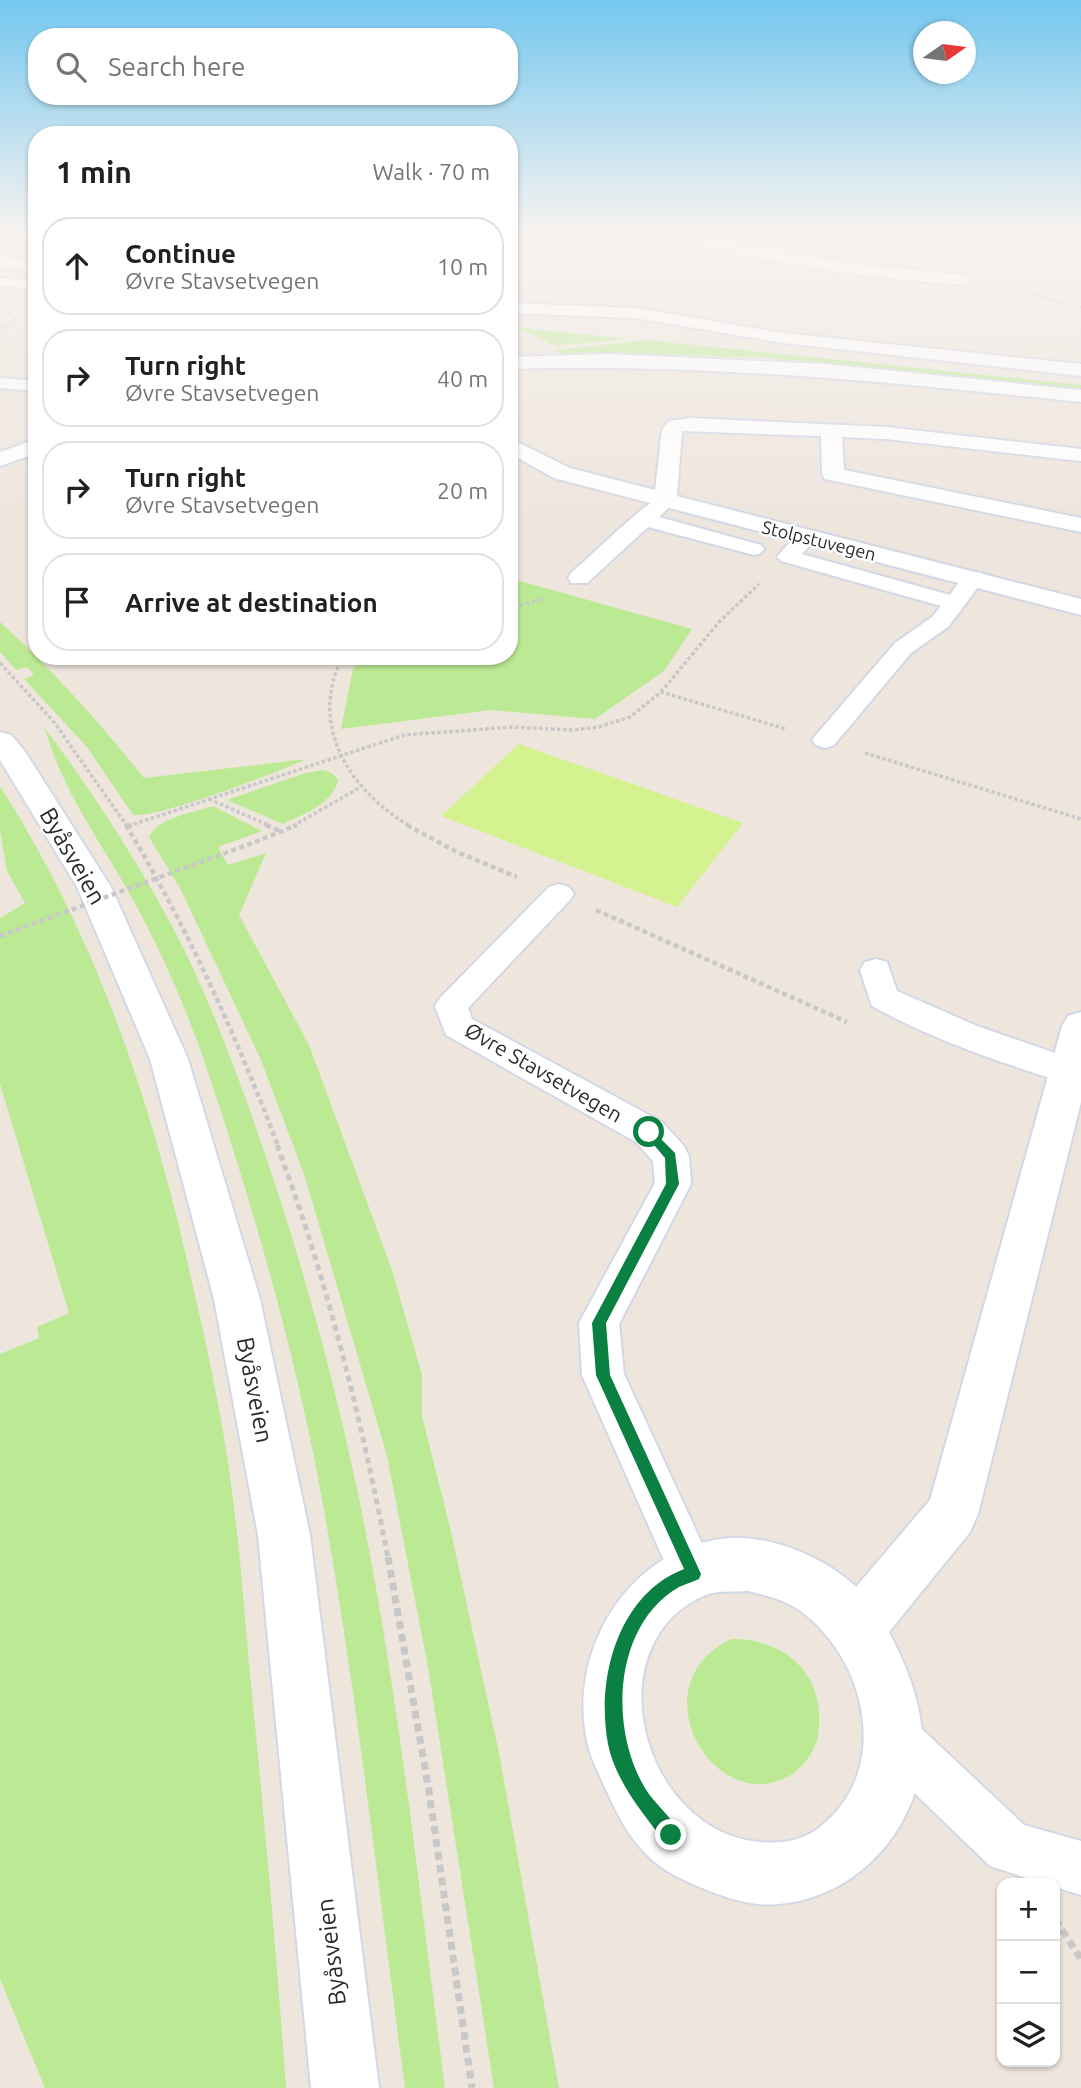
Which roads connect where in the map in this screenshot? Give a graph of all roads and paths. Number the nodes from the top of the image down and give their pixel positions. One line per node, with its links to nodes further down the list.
1 (744, 331): 3 (street)
2 (518, 363): 6 (street)
3 (1081, 370)
4 (0, 383): 5 (lane)
5 (28, 385)
6 (1081, 396)
7 (831, 429): 12 (street); 16 (street); 18 (street)
8 (28, 445): 11 (street)
9 (28, 448): 13 (street)
10 (518, 449): 14 (street, Stolpstuvegen)
11 (0, 450)
12 (1081, 455)
13 (0, 460)
14 (546, 466): 15 (street); 16 (street, Stolpstuvegen)
15 (520, 475)
16 (665, 501): 17 (lane); 19 (street, Stolpstuvegen)
17 (643, 519): 20 (lane); 22 (lane)
18 (1081, 524)
19 (808, 537): 21 (lane); 23 (street, Stolpstuvegen)
20 (754, 549)
21 (788, 557): 24 (lane); 27 (path)
22 (579, 578)
23 (974, 578): 24 (lane); 25 (street, Stolpstuvegen)
24 (956, 603): 28 (lane)
25 (1081, 607)
26 (338, 665): 30 (path)
27 (661, 692): 28 (path); 30 (path)
28 (825, 740): 33 (path)
29 (0, 741): 48 (street, Byåsveien)
30 (338, 756): 31 (path); 32 (path)
31 (359, 788): 35 (path); 36 (path)
32 (209, 799): 34 (path); 35 (path)
33 (1081, 819)
34 (128, 826)
35 (281, 832): 37 (path, bridge)
36 (559, 894): 39 (path); 42 (lane, Øvre Stavsetvegen)
37 (0, 936)
38 (876, 970): 41 (lane)
39 (854, 1026)
40 (1081, 1026): 41 (street)
41 (1069, 1071): 43 (street)
42 (694, 1574): 43 (street); 44 (street)
43 (856, 1629): 44 (street)
44 (891, 1735): 45 (lane)
45 (1081, 1868)
46 (1060, 1926): 47 (path)
47 (1081, 1959)
48 (345, 2088)

